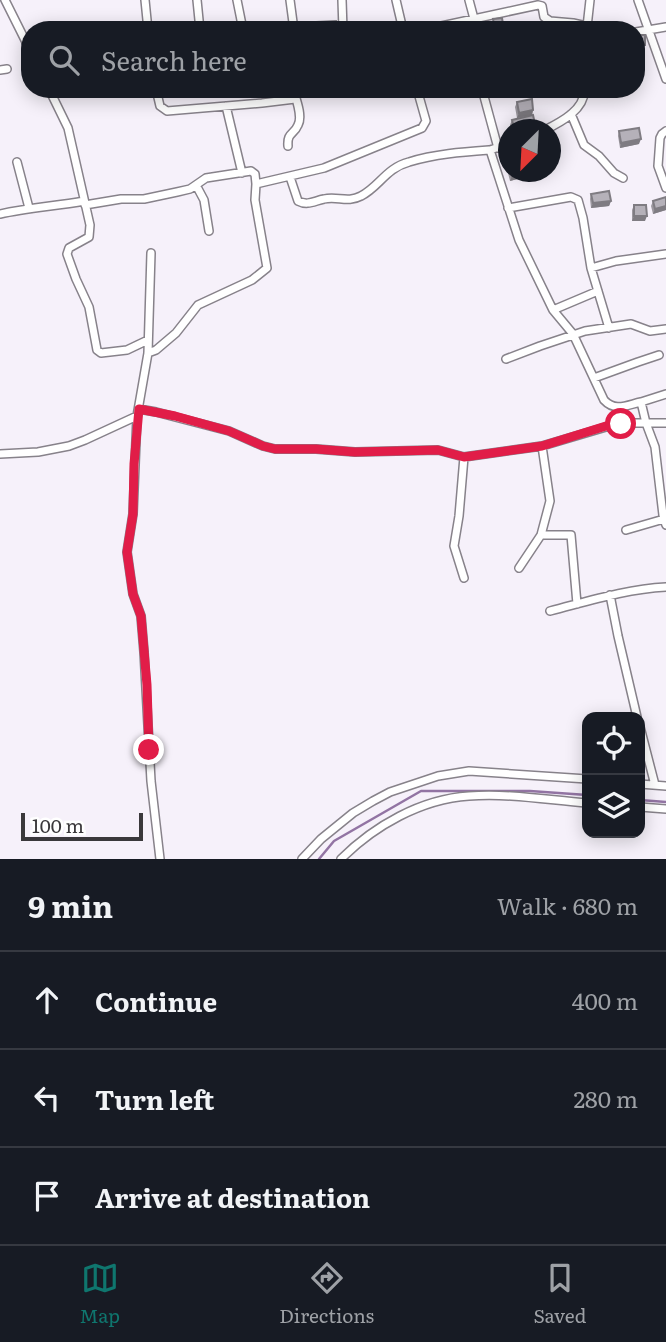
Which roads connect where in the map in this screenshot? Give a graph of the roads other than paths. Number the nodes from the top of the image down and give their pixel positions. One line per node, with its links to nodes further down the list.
1 (5, 0): 25 (street)
2 (145, 0): 12 (street)
3 (197, 0): 13 (street)
4 (237, 0): 14 (street)
5 (290, 0): 15 (street)
6 (342, 0): 16 (street)
7 (396, 0): 17 (street)
8 (469, 0): 11 (street)
9 (590, 0): 20 (street)
10 (638, 0): 21 (street)
11 (474, 19): 18 (street); 19 (street)
12 (147, 21)
13 (199, 21)
14 (241, 21)
15 (293, 21)
16 (343, 21)
17 (400, 21)
18 (465, 21)
19 (550, 21)
20 (586, 21)
21 (645, 21)
22 (645, 23): 24 (street)
23 (666, 27): 24 (street)
24 (647, 29): 26 (street)
25 (21, 32)
26 (666, 79)
27 (53, 98): 47 (street)
28 (158, 98): 33 (street)
29 (420, 98): 42 (street)
30 (484, 98): 39 (street)
31 (583, 98): 34 (street)
32 (295, 99): 33 (street); 37 (street)
33 (226, 106): 41 (street)
34 (571, 114): 35 (street); 43 (street)
35 (561, 120)
36 (666, 131): 46 (street)
37 (288, 146)
38 (498, 148): 39 (street)
39 (494, 149): 42 (street); 49 (street)
40 (17, 162): 48 (street)
41 (242, 173): 44 (street); 45 (street)
42 (290, 177): 44 (street)
43 (623, 178)
44 (256, 184): 61 (street)
45 (196, 185): 47 (street); 51 (street)
46 (666, 188)
47 (85, 203): 48 (street); 60 (street)
48 (29, 208): 50 (street)
49 (508, 208): 54 (street); 56 (street)
50 (0, 214)
51 (209, 231)
52 (151, 253): 60 (street)
53 (666, 254): 54 (street)
54 (591, 268): 55 (street)
55 (598, 291): 56 (street); 57 (street)
56 (553, 310): 59 (street)
57 (609, 328): 58 (street); 59 (street)
58 (666, 329)
59 (573, 334): 63 (street); 64 (street)
60 (148, 340): 61 (street)
61 (148, 354): 67 (street)
62 (659, 355): 64 (street)
63 (506, 359)
64 (594, 378): 66 (street)
65 (666, 394): 66 (street)
66 (641, 402): 68 (street)
67 (138, 413): 71 (street); 72 (street); 91 (street)
68 (646, 423): 69 (street); 70 (street); 73 (street)
69 (666, 423)
70 (542, 446): 72 (street); 75 (street)
71 (0, 454)
72 (464, 457): 77 (street)
73 (665, 521): 74 (street)
74 (626, 530)
75 (541, 535): 76 (street); 80 (street)
76 (519, 568)
77 (464, 578)
78 (666, 587): 79 (street)
79 (610, 595): 80 (street); 82 (street)
80 (577, 604): 81 (street)
81 (551, 611)
82 (636, 712)
83 (645, 746): 86 (street)
84 (582, 779): 92 (street)
85 (645, 784): 86 (street)
86 (655, 785): 87 (street)
87 (666, 786)
88 (582, 803): 93 (street)
89 (645, 807): 90 (street)
90 (666, 809)
91 (160, 859)
92 (302, 859)
93 (341, 859)

